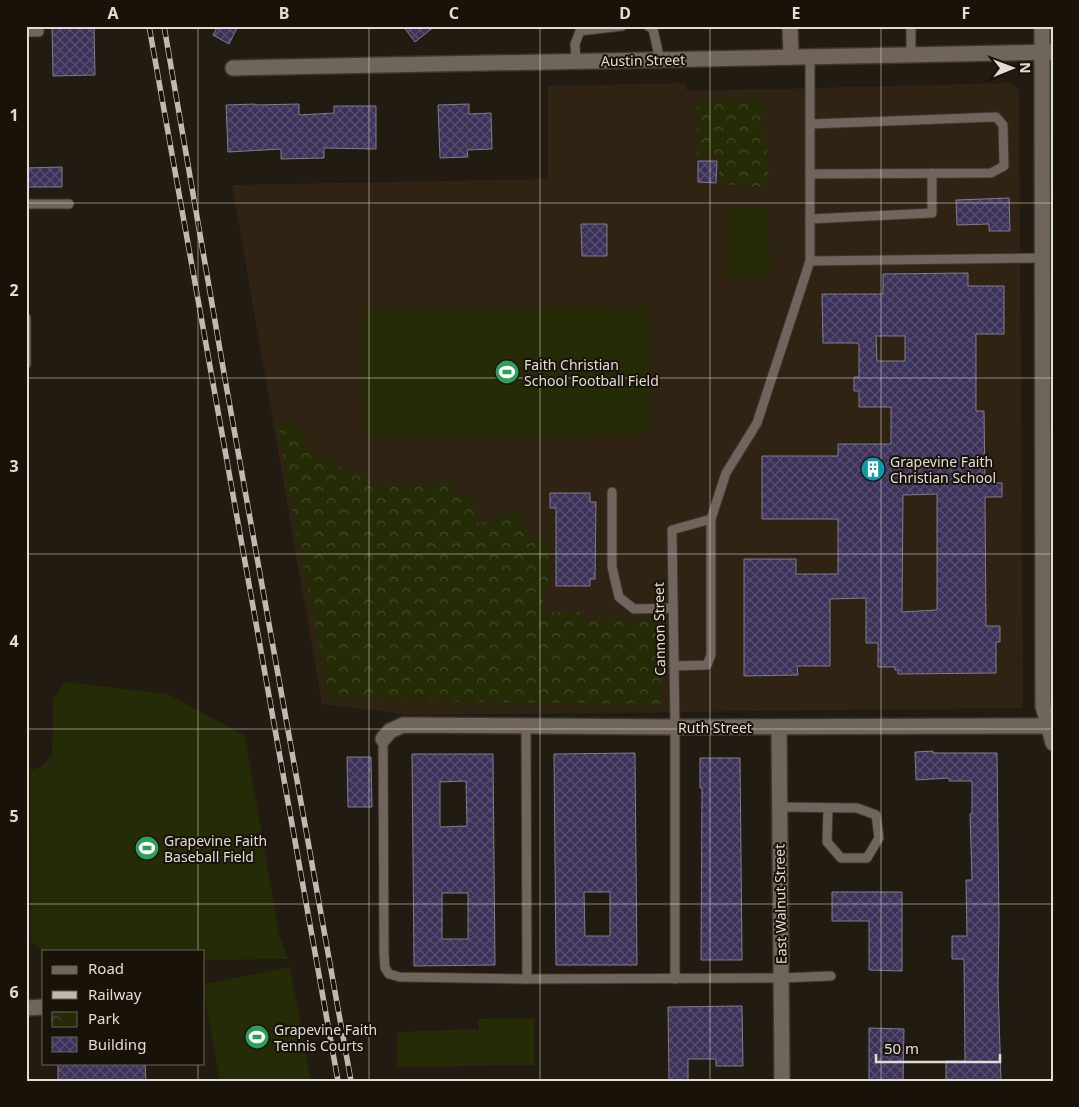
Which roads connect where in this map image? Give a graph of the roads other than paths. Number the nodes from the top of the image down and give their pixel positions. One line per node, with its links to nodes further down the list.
1 (39, 26): 7 (lane)
2 (622, 26): 13 (lane)
3 (790, 26): 10 (street)
4 (911, 26): 9 (lane)
5 (1042, 26): 8 (street)
6 (651, 27): 12 (lane)
7 (26, 32)
8 (1047, 52): 9 (street, Austin Street); 21 (street)
9 (911, 55): 11 (street, Austin Street)
10 (792, 57): 11 (street, Austin Street); 12 (street, Austin Street)
11 (810, 57): 15 (lane)
12 (660, 60): 13 (street, Austin Street)
13 (576, 61): 14 (street, Austin Street)
14 (233, 68)
15 (810, 124): 16 (lane); 17 (lane)
16 (932, 173): 17 (lane); 20 (lane)
17 (810, 174): 20 (lane)
18 (26, 204): 19 (lane)
19 (70, 204)
20 (810, 219): 22 (lane)
21 (1042, 258): 22 (lane); 24 (street)
22 (810, 261): 27 (lane)
23 (26, 318): 25 (lane)
24 (1048, 357): 31 (street)
25 (26, 364)
26 (612, 492): 28 (lane)
27 (711, 519): 28 (lane, Cannon Street); 29 (lane)
28 (673, 608): 29 (lane, Cannon Street)
29 (674, 666): 32 (lane, Cannon Street)
30 (526, 726): 32 (street, Ruth Street); 34 (street, Ruth Street); 40 (lane)
31 (1051, 726): 33 (street, Ruth Street); 35 (street)
32 (674, 727): 33 (street, Ruth Street); 41 (lane, Cannon Street)
33 (779, 727): 36 (street, East Walnut Street)
34 (383, 740): 40 (lane)
35 (1053, 743)
36 (780, 807): 37 (lane); 39 (street, East Walnut Street)
37 (828, 808): 37 (lane)
38 (831, 976): 39 (lane)
39 (781, 978): 41 (lane); 44 (street, East Walnut Street)
40 (527, 979): 41 (lane)
41 (675, 979)
42 (42, 1007): 43 (street)
43 (26, 1008)
44 (782, 1081)

